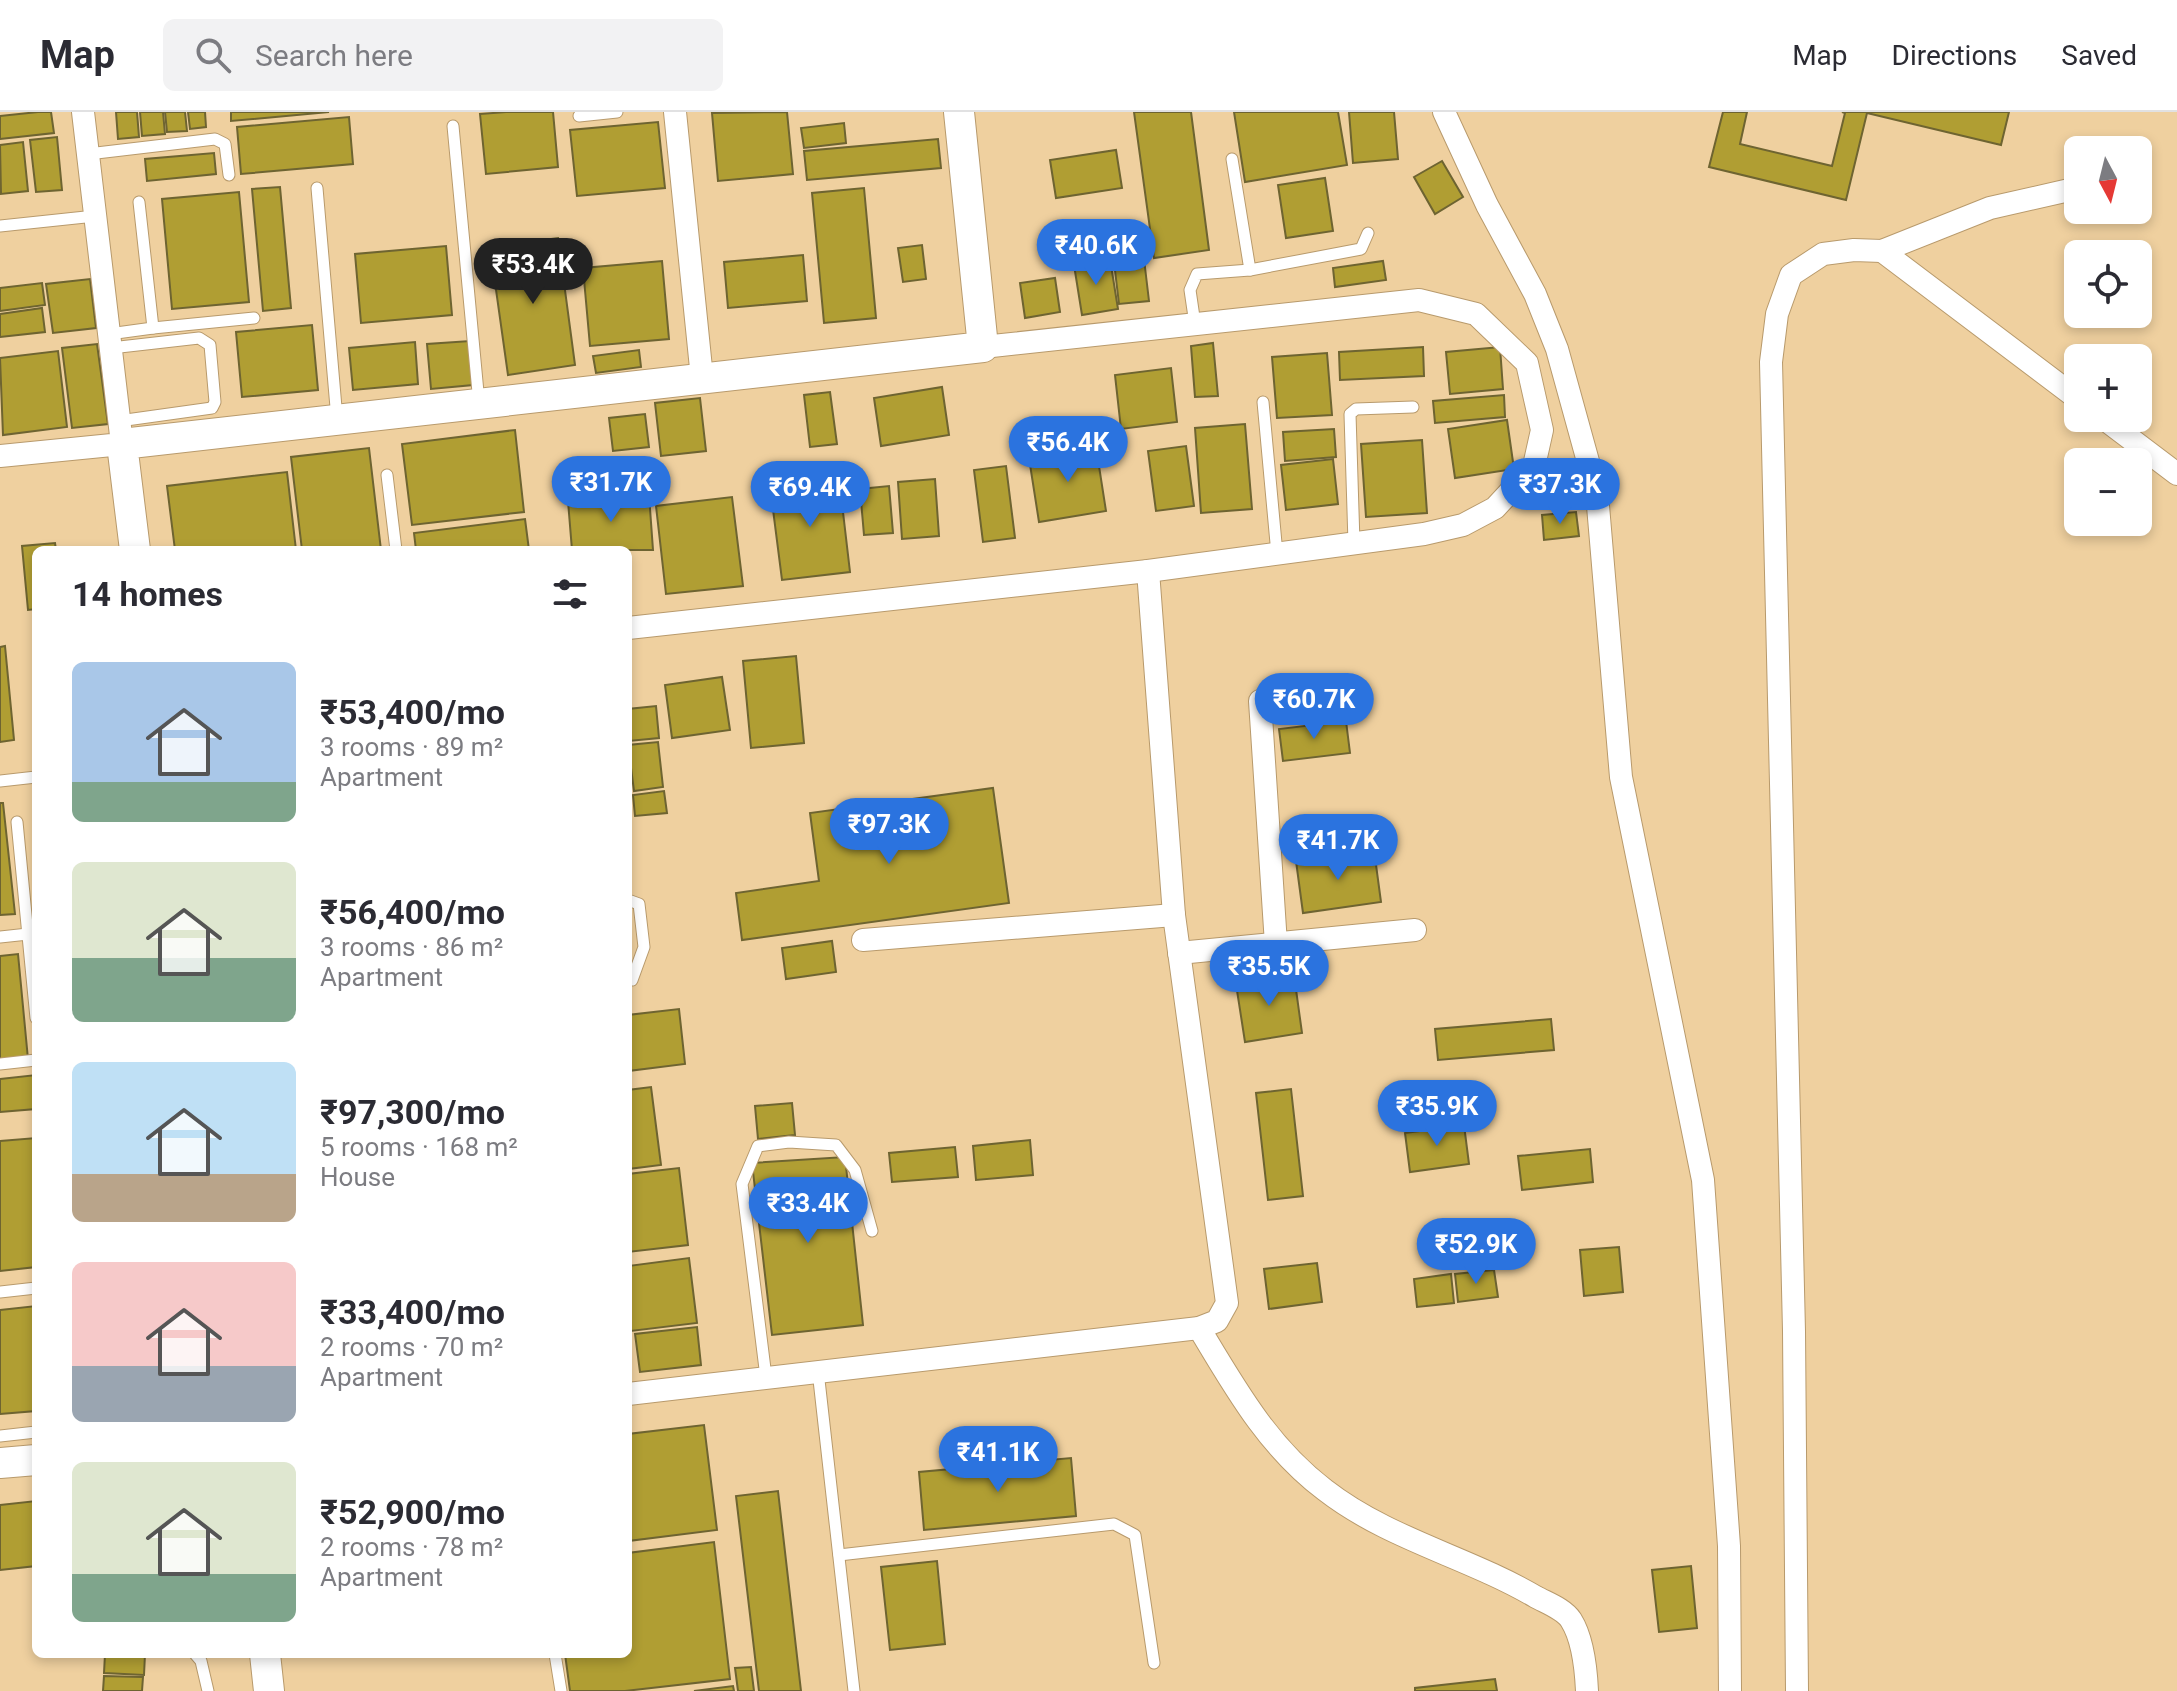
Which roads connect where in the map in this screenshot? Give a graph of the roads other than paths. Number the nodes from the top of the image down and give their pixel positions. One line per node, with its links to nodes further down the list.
1 (83, 112): 8 (street)
2 (617, 112): 6 (lane)
3 (675, 112): 26 (street)
4 (959, 112): 23 (street)
5 (1444, 112): 24 (street)
6 (579, 116)
7 (453, 126): 29 (lane)
8 (88, 154): 10 (lane); 14 (street)
9 (1232, 159): 18 (lane)
10 (229, 175)
11 (317, 188): 31 (lane)
12 (2064, 191): 17 (street)
13 (139, 202): 21 (lane)
14 (95, 216): 15 (lane); 22 (street)
15 (0, 226)
16 (1368, 233): 18 (lane)
17 (1882, 251): 27 (street); 81 (street)
18 (1250, 270): 20 (lane)
19 (254, 318): 21 (lane)
20 (1195, 324): 23 (street); 25 (street)
21 (153, 328): 22 (lane)
22 (110, 341): 33 (street); 33 (lane)
23 (983, 347): 26 (street)
24 (1557, 349): 25 (street); 80 (street)
25 (1527, 363): 37 (street)
26 (702, 378): 29 (street)
27 (2064, 388)
28 (1263, 402): 40 (lane)
29 (479, 403): 31 (street)
30 (1413, 407): 37 (lane)
31 (337, 419): 33 (street)
32 (2122, 432): 35 (street)
33 (121, 433): 34 (street); 38 (street)
34 (0, 456)
35 (2177, 474)
36 (387, 475): 39 (lane)
37 (1354, 543): 40 (street)
38 (135, 546)
39 (396, 546)
40 (1277, 554): 41 (street)
41 (1148, 571): 42 (street); 48 (street)
42 (632, 628)
43 (1260, 701): 53 (street)
44 (32, 777): 45 (lane)
45 (0, 781)
46 (17, 822): 50 (lane)
47 (632, 901): 56 (lane)
48 (1174, 915): 52 (street); 54 (street)
49 (1415, 930): 53 (street)
50 (28, 934): 51 (lane); 55 (lane)
51 (0, 937)
52 (863, 940)
53 (1276, 944): 54 (street)
54 (1179, 953): 62 (street)
55 (32, 976)
56 (632, 980)
57 (32, 1060): 58 (lane)
58 (0, 1064)
59 (872, 1231): 64 (lane)
60 (32, 1288): 61 (lane)
61 (0, 1292)
62 (1199, 1328): 63 (street); 79 (street)
63 (818, 1371): 64 (street); 70 (lane)
64 (766, 1377): 65 (street)
65 (632, 1394)
66 (32, 1432): 67 (lane)
67 (0, 1436)
68 (32, 1460): 69 (street)
69 (0, 1463)
70 (839, 1555): 74 (lane); 78 (lane)
71 (198, 1658): 75 (lane)
72 (265, 1658): 76 (street)
73 (556, 1658): 77 (lane)
74 (1154, 1663)
75 (208, 1691)
76 (269, 1691)
77 (561, 1691)
78 (854, 1691)
79 (1587, 1691)
80 (1730, 1691)
81 (1797, 1691)

